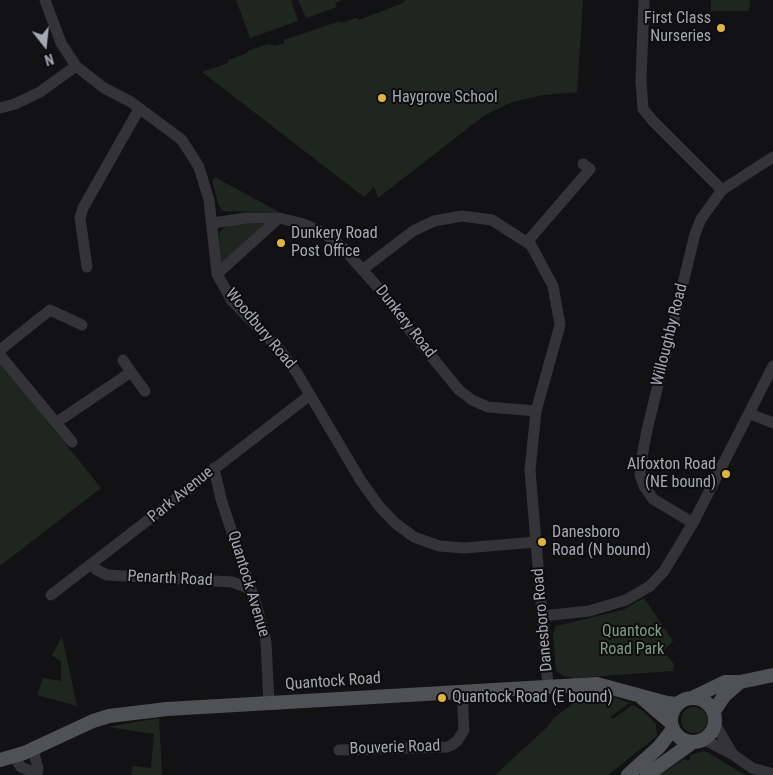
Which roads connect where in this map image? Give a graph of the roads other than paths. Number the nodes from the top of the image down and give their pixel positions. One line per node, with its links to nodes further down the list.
1 (45, 0): 3 (street, Woodbury Road)
2 (644, 0): 8 (street)
3 (76, 66): 4 (street); 5 (street, Woodbury Road)
4 (0, 108)
5 (139, 109): 10 (street); 12 (street, Woodbury Road)
6 (773, 157): 8 (street, Willoughby Road)
7 (583, 164): 13 (street)
8 (722, 190): 31 (street, Willoughby Road)
9 (77, 205): 10 (street)
10 (80, 218): 14 (street)
11 (279, 218): 12 (street, Dunkery Road); 15 (street, Dunkery Road); 16 (street)
12 (213, 223): 16 (street, Woodbury Road)
13 (526, 242): 15 (street, Danesboro Road); 25 (street, Danesboro Road)
14 (86, 268)
15 (362, 270): 25 (street, Dunkery Road)
16 (217, 274): 24 (street, Woodbury Road)
17 (82, 326): 18 (street)
18 (0, 350)
19 (0, 355): 27 (street)
20 (123, 360): 22 (street)
21 (773, 366): 26 (street)
22 (131, 372): 23 (street); 27 (street)
23 (145, 391)
24 (310, 395): 30 (street, Park Avenue); 32 (street, Woodbury Road)
25 (536, 411): 32 (street, Danesboro Road)
26 (750, 414): 28 (street); 31 (street)
27 (57, 422): 29 (street)
28 (773, 423)
29 (72, 442)
30 (214, 468): 33 (street, Park Avenue); 34 (street, Quantock Avenue)
31 (694, 523): 36 (street)
32 (536, 542): 36 (street, Danesboro Road)
33 (92, 565): 34 (street, Penarth Road); 35 (street, Park Avenue)
34 (251, 588): 43 (street, Quantock Avenue)
35 (51, 595)
36 (543, 616): 39 (street, Danesboro Road)
37 (773, 675): 38 (main road)
38 (740, 682): 42 (main road); 45 (main road)
39 (548, 686): 40 (main road, Quantock Road); 41 (main road, Quantock Road)
40 (462, 691): 43 (main road, Quantock Road); 49 (street, Bouverie Road)
41 (640, 696): 44 (main road, Quantock Road); 46 (main road, Quantock Road)
42 (694, 697): 44 (main road); 45 (main road)
43 (269, 703): 48 (main road, Quantock Road)
44 (677, 704): 46 (main road)
45 (714, 717): 47 (main road); 50 (street)
46 (671, 726): 47 (main road); 55 (main road)
47 (698, 741): 50 (street); 56 (main road)
48 (33, 748): 51 (main road, Quantock Road); 54 (street)
49 (339, 750)
50 (732, 754): 53 (street)
51 (14, 757): 52 (main road, Quantock Road); 54 (street)
52 (0, 760)
53 (773, 774)
54 (38, 775)
55 (628, 775)
56 (646, 775)

